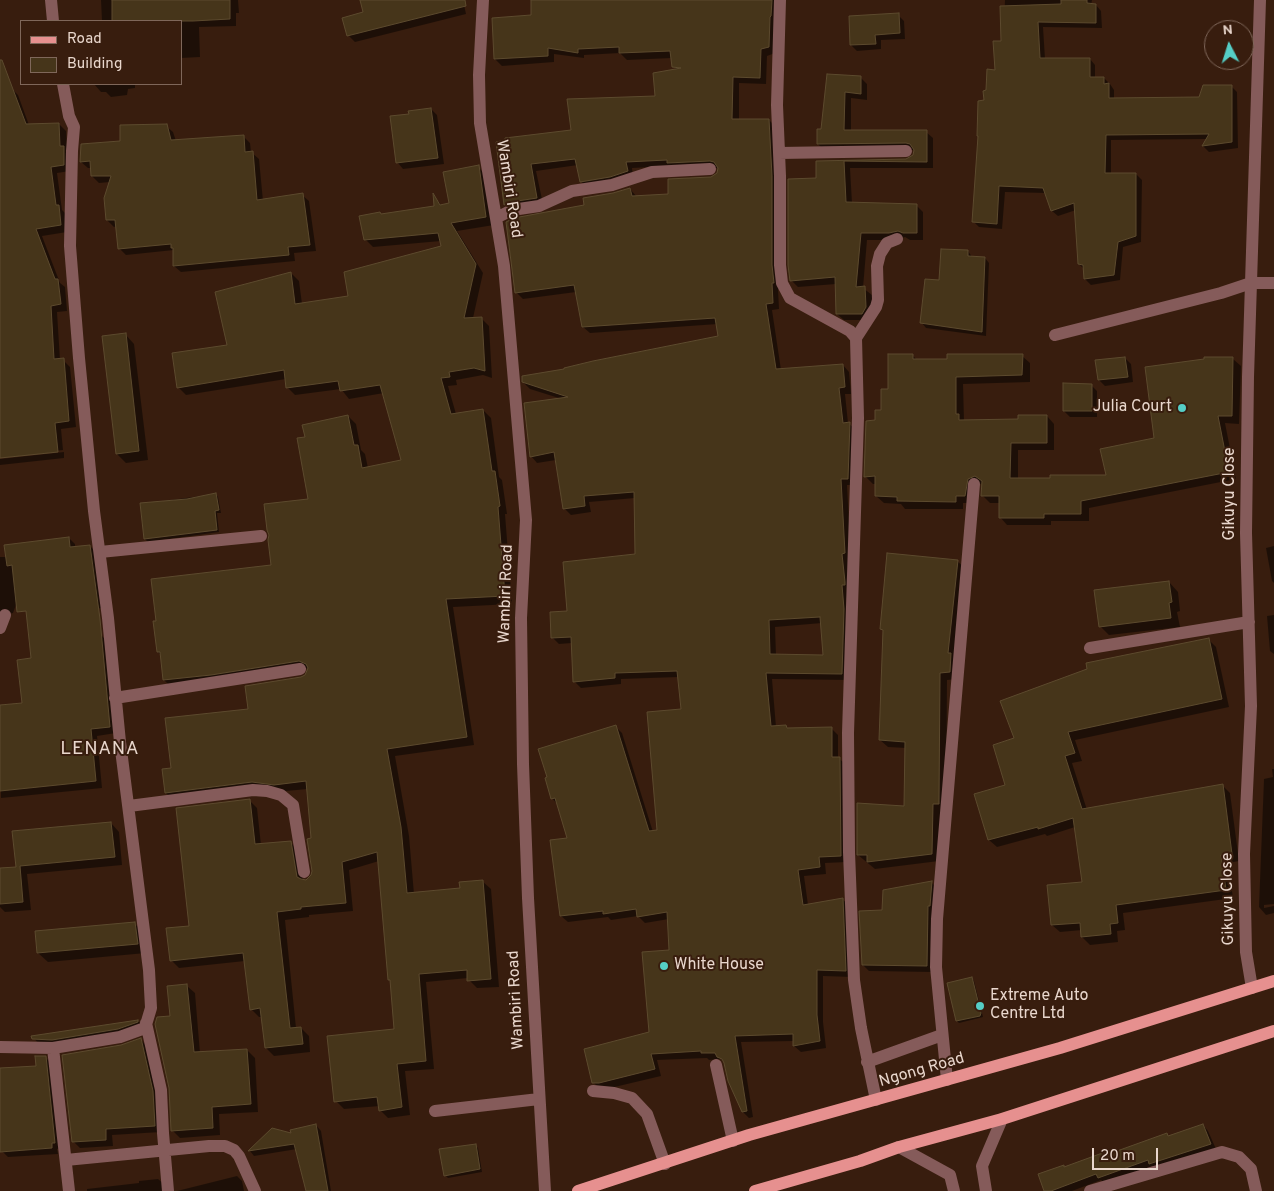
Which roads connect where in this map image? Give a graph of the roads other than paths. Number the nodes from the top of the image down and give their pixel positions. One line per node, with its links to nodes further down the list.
1 (51, 0): 5 (street)
2 (483, 0): 10 (street, Wambiri Road)
3 (780, 0): 8 (street)
4 (1260, 0): 13 (street, Gikuyu Close)
5 (53, 20)
6 (63, 85): 18 (street)
7 (906, 152): 8 (street)
8 (779, 154): 15 (street)
9 (710, 169): 10 (street)
10 (496, 218): 38 (street, Wambiri Road)
11 (897, 239): 15 (street)
12 (1274, 283): 13 (street)
13 (1250, 284): 14 (street); 20 (street, Gikuyu Close)
14 (1055, 335)
15 (856, 338): 34 (street)
16 (974, 484): 31 (street)
17 (261, 536): 18 (street)
18 (100, 552): 24 (street)
19 (4, 615): 21 (street)
20 (1249, 622): 22 (street); 28 (street, Gikuyu Close)
21 (0, 628)
22 (1090, 648)
23 (300, 669): 24 (street)
24 (115, 698): 25 (street)
25 (129, 806): 26 (street); 29 (street)
26 (304, 872)
27 (1274, 982): 28 (main road, Ngong Road)
28 (1252, 988): 36 (main road, Ngong Road)
29 (146, 1023): 33 (street); 44 (street)
30 (1274, 1031): 41 (main road)
31 (942, 1034): 34 (street); 36 (street)
32 (0, 1047): 33 (street)
33 (53, 1048): 45 (street)
34 (868, 1062): 39 (street)
35 (716, 1065): 42 (street)
36 (947, 1080): 39 (main road, Ngong Road)
37 (593, 1091): 46 (street)
38 (539, 1099): 40 (street); 50 (street, Wambiri Road)
39 (876, 1100): 42 (main road, Ngong Road)
40 (435, 1111)
41 (1002, 1119): 43 (main road); 54 (street)
42 (733, 1141): 46 (main road, Ngong Road)
43 (899, 1147): 52 (main road); 53 (street)
44 (164, 1151): 45 (street); 48 (street); 49 (street)
45 (66, 1160): 47 (street)
46 (665, 1164): 51 (main road, Ngong Road)
47 (69, 1191)
48 (168, 1191)
49 (255, 1191)
50 (545, 1191)
51 (578, 1191)
52 (756, 1191)
53 (954, 1191)
54 (986, 1191)
55 (1090, 1191): 56 (street)
56 (1256, 1191)

